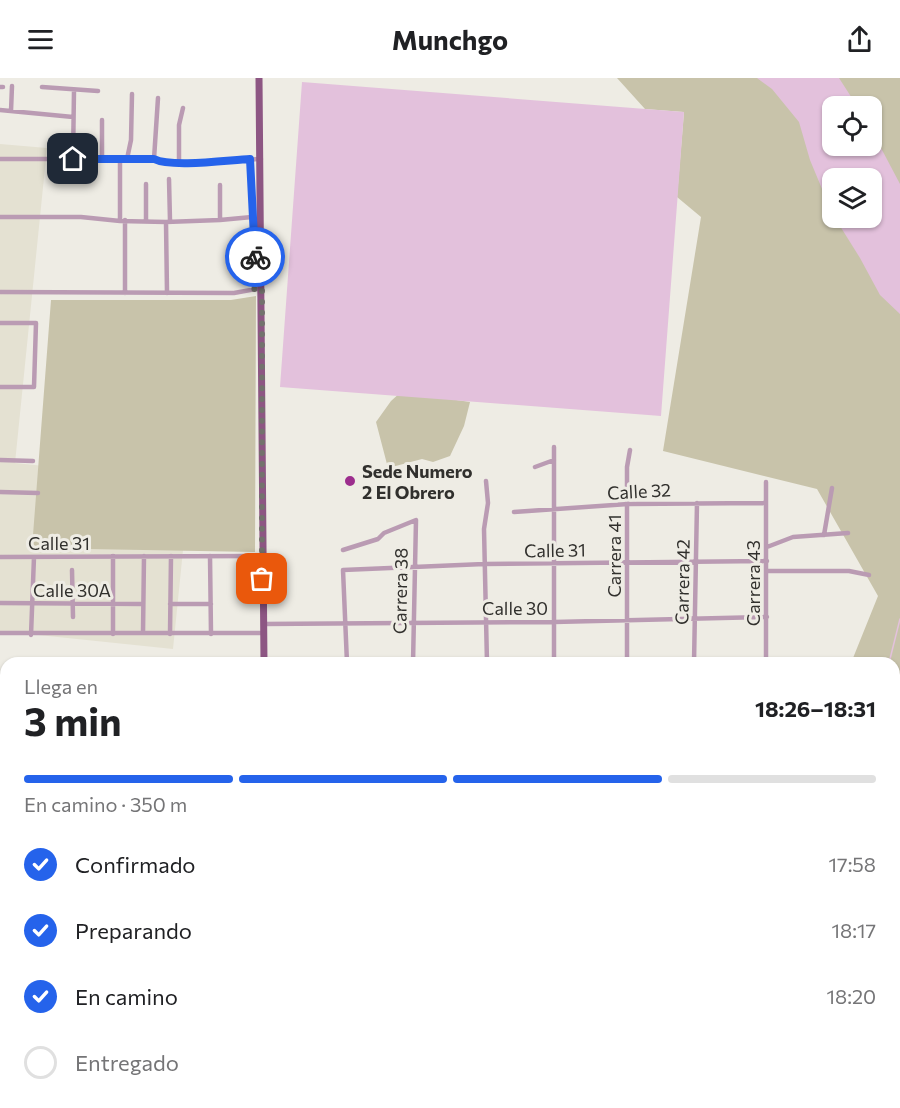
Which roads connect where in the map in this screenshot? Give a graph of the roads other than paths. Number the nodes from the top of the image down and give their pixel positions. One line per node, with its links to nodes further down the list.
1 (259, 78): 20 (main road)
2 (12, 86): 10 (street)
3 (42, 87): 4 (street)
4 (74, 90): 5 (street); 11 (street)
5 (98, 91)
6 (132, 94): 17 (street)
7 (158, 98): 18 (street)
8 (183, 108): 21 (street)
9 (0, 110): 10 (street)
10 (11, 111): 11 (street)
11 (73, 117): 14 (street)
12 (102, 120): 15 (street)
13 (0, 159): 14 (street)
14 (73, 159): 15 (street)
15 (102, 159): 16 (street)
16 (120, 159): 17 (street); 29 (street)
17 (127, 159): 18 (street)
18 (154, 159): 21 (street)
19 (250, 159): 20 (street); 21 (street); 26 (street)
20 (261, 159): 31 (main road)
21 (180, 163)
22 (169, 179): 30 (street)
23 (146, 184): 27 (street)
24 (220, 185): 28 (street)
25 (0, 217): 29 (street)
26 (252, 217): 28 (street); 31 (street)
27 (146, 220): 29 (street); 30 (street)
28 (220, 220): 30 (street)
29 (123, 221): 33 (street)
30 (168, 221): 34 (street)
31 (258, 289): 34 (street); 62 (main road)
32 (0, 292): 33 (street)
33 (125, 293): 34 (street)
34 (167, 294)
35 (0, 323): 36 (street)
36 (0, 387)
37 (554, 447): 40 (street)
38 (630, 450): 50 (street, Carrera 41)
39 (0, 460): 41 (street)
40 (554, 460): 42 (street); 51 (street)
41 (33, 461)
42 (535, 467)
43 (486, 480): 67 (street)
44 (766, 482): 49 (street, Carrera 43)
45 (832, 488): 54 (street)
46 (0, 492): 47 (street)
47 (38, 493)
48 (697, 503): 49 (street, Calle 32); 50 (street, Calle 32); 65 (street, Carrera 42)
49 (766, 503): 55 (street, Carrera 43)
50 (628, 504): 51 (street, Calle 32); 64 (street, Carrera 41)
51 (553, 511): 52 (street, Calle 32); 68 (street)
52 (514, 512)
53 (848, 533): 54 (street)
54 (824, 535): 55 (street)
55 (767, 547): 66 (street, Carrera 43)
56 (343, 550): 69 (street, Carrera 38)
57 (34, 556): 58 (street, Calle 31); 63 (street, Calle 31); 74 (street)
58 (113, 556): 59 (street, Calle 31); 76 (street)
59 (144, 556): 60 (street, Calle 31); 77 (street)
60 (171, 556): 61 (street, Calle 31); 78 (street)
61 (210, 556): 62 (street, Calle 31); 79 (street)
62 (262, 556): 87 (main road)
63 (0, 557)
64 (628, 561): 65 (street, Calle 31); 68 (street, Calle 31); 82 (street, Carrera 41)
65 (696, 561): 66 (street, Calle 31); 83 (street, Carrera 42)
66 (767, 561): 71 (street, Carrera 43)
67 (484, 564): 68 (street, Calle 31); 69 (street, Calle 31); 85 (street)
68 (553, 564): 86 (street)
69 (415, 567): 84 (street, Carrera 38); 88 (street, Calle 31)
70 (72, 570): 75 (street)
71 (767, 572): 72 (street); 81 (street, Carrera 43)
72 (869, 574)
73 (0, 603): 74 (street, Calle 30A)
74 (33, 603): 75 (street, Calle 30A); 95 (street)
75 (73, 604): 76 (street, Calle 30A); 80 (street)
76 (113, 604): 77 (street, Calle 30A); 92 (street)
77 (143, 604): 90 (street)
78 (170, 604): 79 (street); 93 (street)
79 (211, 604): 94 (street)
80 (73, 617)
81 (766, 617): 83 (street, Calle 30); 103 (street, Carrera 43)
82 (628, 619): 83 (street, Calle 30); 86 (street, Calle 30); 101 (street, Carrera 41)
83 (694, 620): 102 (street, Carrera 42)
84 (412, 622): 85 (street, Calle 30); 88 (street, Calle 30); 98 (street, Carrera 38)
85 (486, 622): 86 (street, Calle 30); 99 (street)
86 (554, 622): 100 (street)
87 (263, 624): 88 (street, Calle 30); 91 (main road)
88 (345, 624): 97 (street)
89 (0, 633): 95 (street)
90 (143, 633): 92 (street); 93 (street)
91 (263, 633): 94 (street); 96 (main road)
92 (113, 634): 95 (street)
93 (170, 634): 94 (street)
94 (211, 634)
95 (31, 635)
96 (264, 657)
97 (347, 657)
98 (413, 657)
99 (487, 657)
100 (554, 657)
101 (627, 657)
102 (694, 657)
103 (766, 657)

